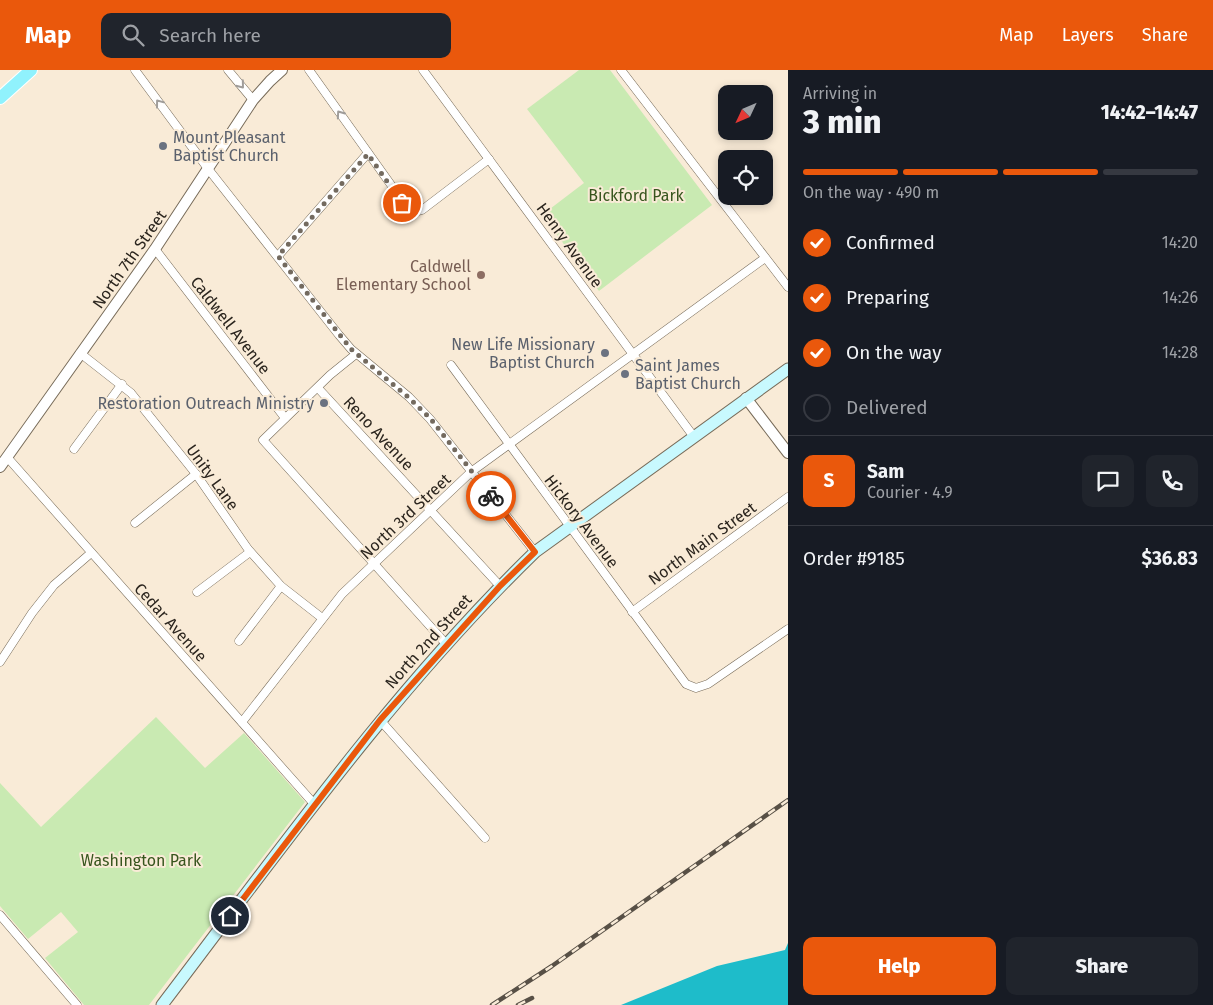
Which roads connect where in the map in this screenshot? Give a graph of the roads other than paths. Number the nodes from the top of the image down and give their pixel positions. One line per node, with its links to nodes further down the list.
1 (31, 70): 8 (main road)
2 (135, 70): 12 (street, one-way to 2)
3 (228, 70): 9 (street, one-way to 9)
4 (282, 70): 9 (street, North 7th Street)
5 (309, 70): 10 (street, one-way to 5)
6 (621, 70): 15 (street)
7 (426, 71): 11 (street, Henry Avenue)
8 (0, 98)
9 (253, 100): 12 (street, North 7th Street)
10 (368, 154): 11 (street); 14 (street)
11 (489, 159): 18 (street, Henry Avenue)
12 (209, 170): 13 (street, North 7th Street); 14 (street)
13 (155, 250): 17 (street, North 7th Street); 25 (street, Caldwell Avenue)
14 (278, 256): 19 (street)
15 (765, 258): 16 (street); 18 (street, North 3rd Street)
16 (788, 287)
17 (80, 353): 22 (street, Unity Lane); 30 (street, North 7th Street)
18 (632, 353): 26 (street, Henry Avenue); 27 (street, North 3rd Street)
19 (356, 354): 23 (street); 31 (street)
20 (451, 364): 27 (street, Hickory Avenue)
21 (788, 369): 24 (main road, North 2nd Street)
22 (122, 384): 28 (street); 32 (street, Unity Lane)
23 (318, 388): 25 (street); 34 (street, Reno Avenue)
24 (746, 398): 26 (main road, North 2nd Street); 29 (street)
25 (285, 418): 40 (street)
26 (694, 437): 36 (main road, North 2nd Street)
27 (508, 444): 31 (street, North 3rd Street); 36 (street, Hickory Avenue)
28 (74, 450)
29 (788, 452)
30 (2, 462): 39 (street, Cedar Avenue)
31 (472, 472): 34 (street, North 3rd Street); 38 (street)
32 (196, 474): 35 (street); 37 (street, Unity Lane)
33 (788, 497): 44 (street, North Main Street)
34 (431, 511): 40 (street, North 3rd Street); 42 (street, Reno Avenue)
35 (135, 523)
36 (569, 527): 38 (main road, North 2nd Street); 44 (street, Hickory Avenue)
37 (250, 552): 41 (street, Unity Lane); 43 (street)
38 (535, 552): 42 (main road, North 2nd Street)
39 (91, 553): 49 (street); 51 (street, Cedar Avenue)
40 (373, 565): 45 (street, North 3rd Street); 48 (street)
41 (281, 586): 45 (street, Unity Lane); 47 (street)
42 (500, 586): 48 (main road, North 2nd Street)
43 (197, 592)
44 (632, 612): 46 (street, Hickory Avenue)
45 (322, 618): 51 (street, North 3rd Street)
46 (788, 629)
47 (239, 641)
48 (447, 645): 50 (main road, North 2nd Street)
49 (0, 662)
50 (380, 720): 52 (main road, North 2nd Street); 53 (street)
51 (242, 722): 52 (street, Cedar Avenue)
52 (315, 806): 56 (main road, North 2nd Street)
53 (485, 838)
54 (0, 915): 55 (street)
55 (77, 1005)
56 (162, 1005)

